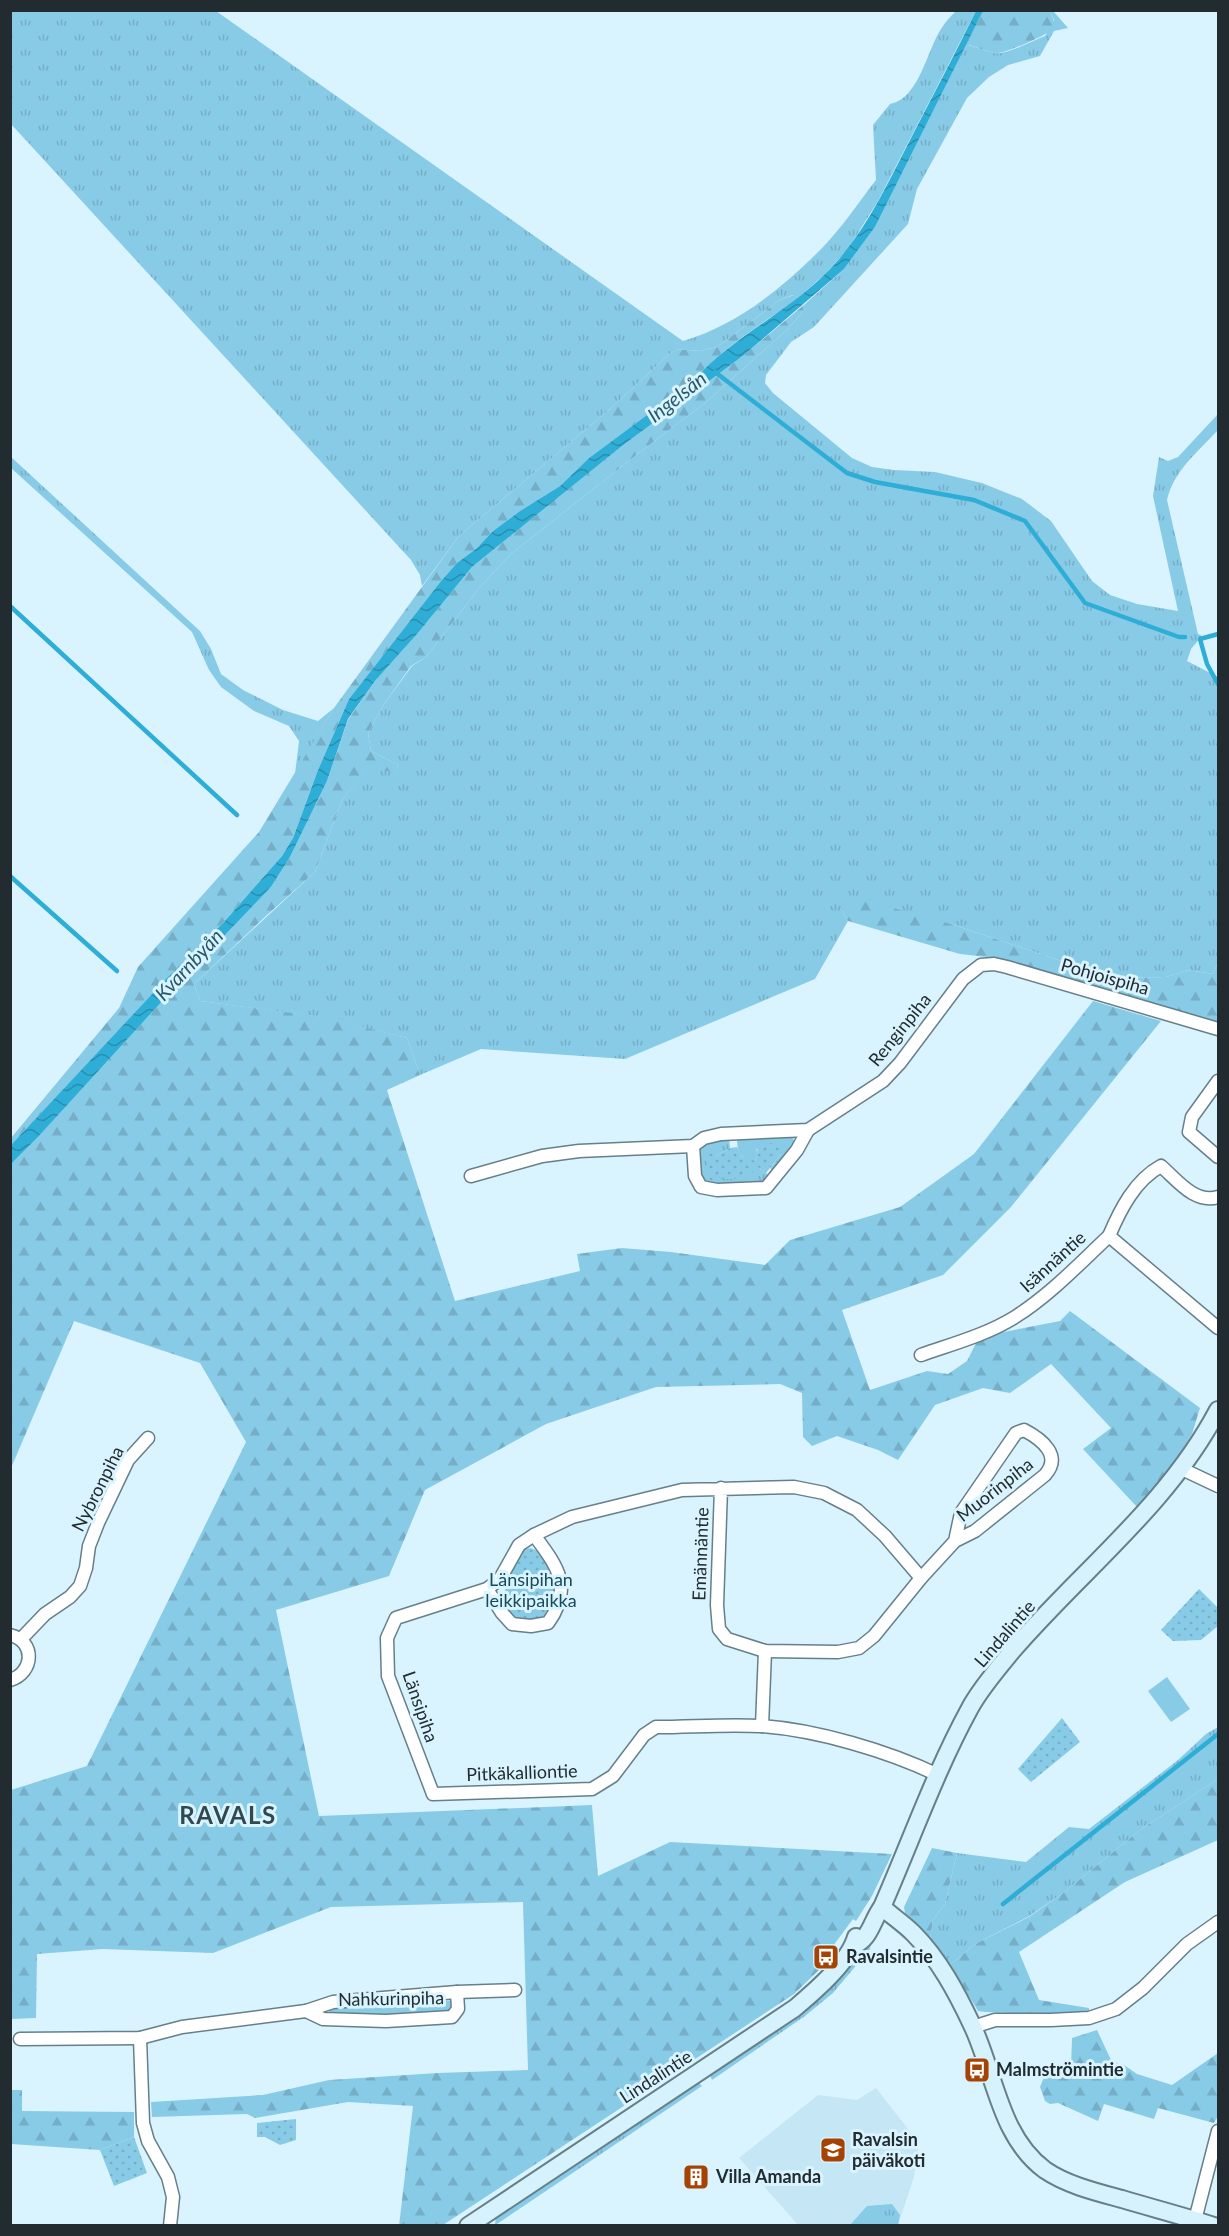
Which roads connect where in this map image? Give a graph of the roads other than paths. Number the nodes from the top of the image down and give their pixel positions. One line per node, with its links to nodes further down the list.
1 (981, 964): 2 (street, Pohjoispiha); 4 (street, Renginpiha)
2 (1218, 1029)
3 (1218, 1081): 6 (street)
4 (808, 1130): 5 (street); 5 (street, Renginpiha)
5 (693, 1146): 7 (street)
6 (1218, 1157)
7 (471, 1176)
8 (1218, 1197): 9 (street)
9 (1109, 1236): 10 (street, Isännäntie); 11 (street, Isännäntie)
10 (1218, 1328)
11 (921, 1355)
12 (1218, 1410): 14 (street, Lindalintie)
13 (148, 1438): 21 (street, Nybronpiha)
14 (1182, 1469): 15 (street); 25 (street, Lindalintie)
15 (1218, 1486)
16 (721, 1488): 17 (street); 19 (street, Emännäntie); 22 (street, Emännäntie)
17 (534, 1535): 20 (street); 20 (street)
18 (955, 1541): 18 (street, Muorinpiha); 19 (street, Muorinpiha)
19 (921, 1578): 22 (street, Emännäntie)
20 (487, 1589): 26 (street, Länsipiha)
21 (16, 1637): 23 (street, Nybronpiha)
22 (765, 1651): 24 (street)
23 (10, 1680)
24 (762, 1726): 25 (street, Pitkäkalliontie); 26 (street, Pitkäkalliontie)
25 (938, 1775): 27 (street, Lindalintie)
26 (433, 1794)
27 (878, 1912): 32 (street); 37 (street, Lindalintie)
28 (1218, 1922): 32 (street)
29 (515, 1990): 30 (street, Nahkurinpiha)
30 (457, 1992): 31 (street, Nahkurinpiha); 31 (street, Nahkurinpiha)
31 (306, 2011): 33 (street, Nahkurinpiha)
32 (973, 2027): 36 (street)
33 (140, 2038): 34 (street, Nahkurinpiha); 38 (street)
34 (20, 2039)
35 (1218, 2131): 36 (street)
36 (1195, 2220): 39 (street)
37 (479, 2222)
38 (170, 2226)
39 (1214, 2226)

